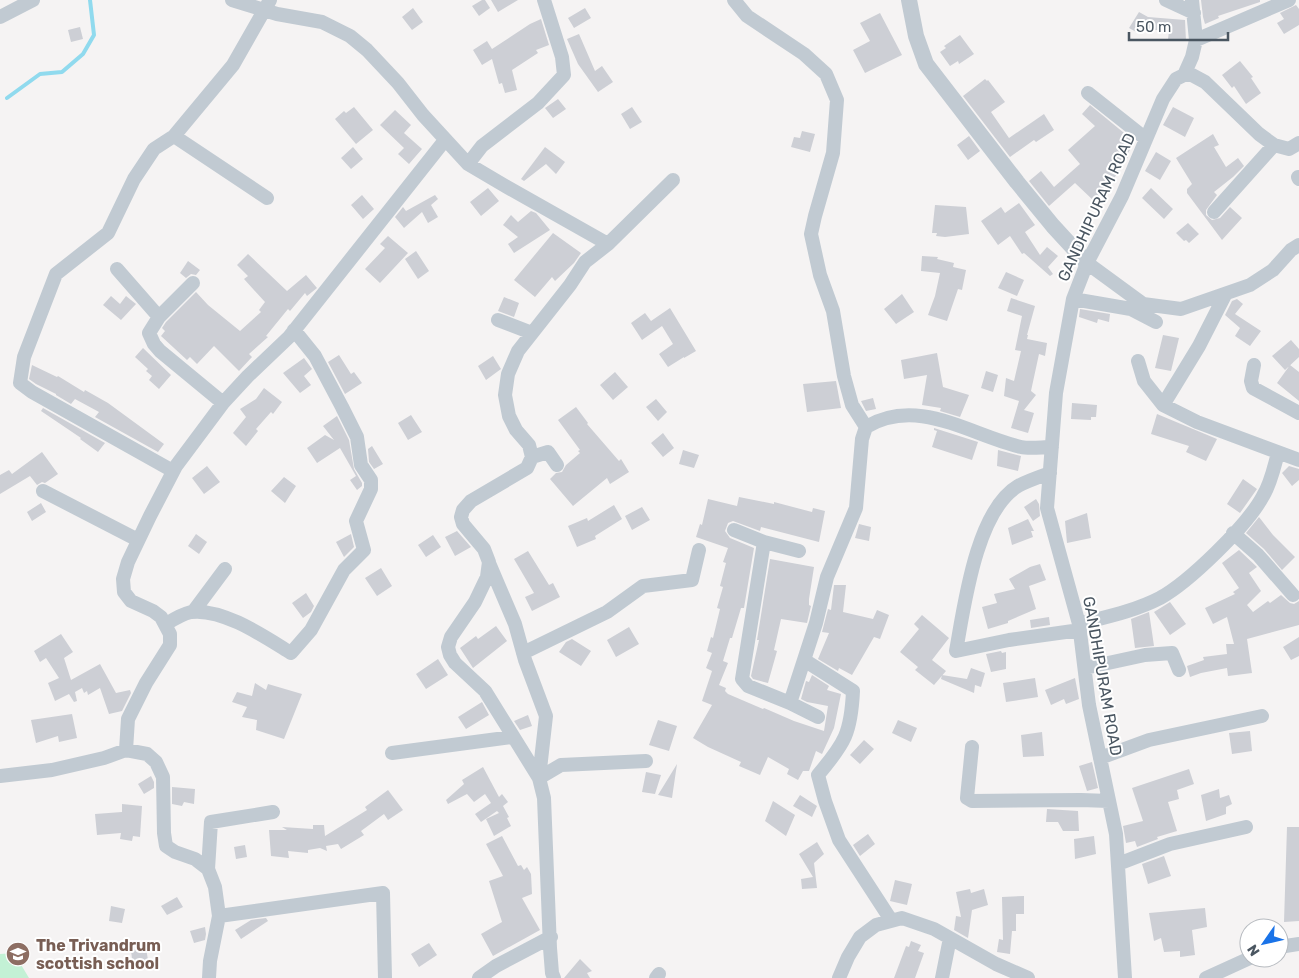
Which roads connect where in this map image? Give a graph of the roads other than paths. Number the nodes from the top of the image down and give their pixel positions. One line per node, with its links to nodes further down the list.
1 (34, 0): 10 (street)
2 (232, 0): 8 (street)
3 (544, 0): 19 (street)
4 (734, 0): 40 (street)
5 (909, 0): 25 (street)
6 (1166, 0): 9 (street)
7 (1289, 0): 11 (street)
8 (267, 5): 14 (street); 16 (street)
9 (1193, 7): 11 (street)
10 (0, 17)
11 (1196, 40): 12 (street)
12 (1184, 75): 15 (street, GANDHIPURAM ROAD); 18 (street)
13 (1088, 94): 15 (street)
14 (174, 136): 21 (street); 46 (street)
15 (1146, 139): 25 (street, GANDHIPURAM ROAD)
16 (445, 140): 19 (street); 33 (street)
17 (1299, 143): 18 (street)
18 (1274, 145): 22 (street)
19 (468, 164): 23 (street)
20 (674, 180): 23 (street)
21 (267, 198)
22 (1214, 212)
23 (608, 244): 34 (street)
24 (1299, 245): 28 (street)
25 (1086, 263): 28 (street); 29 (street, GANDHIPURAM ROAD)
26 (117, 269): 30 (street)
27 (193, 283): 30 (street)
28 (1225, 294): 38 (street)
29 (1073, 300): 32 (street); 41 (street, GANDHIPURAM ROAD)
30 (158, 317): 37 (street)
31 (498, 320): 34 (street)
32 (1156, 322)
33 (294, 330): 37 (street); 58 (street)
34 (532, 333): 43 (street)
35 (1138, 361): 38 (street)
36 (1254, 365): 39 (street)
37 (223, 403): 46 (street)
38 (1163, 405): 42 (street)
39 (1299, 413)
40 (866, 427): 41 (street); 62 (street)
41 (1052, 447): 47 (street, GANDHIPURAM ROAD)
42 (1278, 452): 44 (street); 50 (street)
43 (532, 456): 45 (street); 55 (street)
44 (1299, 460)
45 (557, 464)
46 (173, 472): 51 (street)
47 (1050, 473): 60 (street, GANDHIPURAM ROAD); 60 (street)
48 (43, 491): 51 (street)
49 (734, 530): 52 (street)
50 (1233, 533): 57 (street); 60 (street)
51 (138, 540): 59 (street)
52 (764, 542): 54 (street); 65 (street)
53 (699, 550): 61 (street)
54 (799, 551)
55 (489, 562): 61 (street); 68 (street)
56 (225, 569): 58 (street)
57 (1293, 595)
58 (193, 612): 59 (street)
59 (166, 624): 70 (street)
60 (1080, 627): 63 (street, GANDHIPURAM ROAD)
61 (523, 653): 75 (street)
62 (804, 660): 65 (street); 82 (street)
63 (1085, 668): 64 (street); 72 (street, GANDHIPURAM ROAD)
64 (1179, 670)
65 (790, 703): 67 (street)
66 (1262, 716): 72 (street)
67 (818, 717)
68 (512, 736): 71 (street); 75 (street)
69 (972, 747): 76 (street)
70 (126, 750): 74 (street); 80 (street)
71 (392, 753)
72 (1100, 758): 76 (street, GANDHIPURAM ROAD)
73 (646, 761): 75 (street)
74 (0, 776)
75 (539, 778): 83 (street)
76 (1109, 801): 79 (street, GANDHIPURAM ROAD)
77 (273, 812): 80 (street)
78 (1246, 827): 79 (street)
79 (1118, 864): 93 (street, GANDHIPURAM ROAD)
80 (208, 869): 81 (street)
81 (219, 916): 86 (street); 87 (street)
82 (891, 920): 84 (street); 90 (street)
83 (551, 937): 88 (street); 89 (street)
84 (950, 938): 91 (street); 92 (street)
85 (1239, 963): 94 (street)
86 (209, 978)
87 (386, 978)
88 (479, 978)
89 (554, 978)
90 (838, 978)
91 (942, 978)
92 (1028, 978)
93 (1125, 978)
94 (1206, 978)

